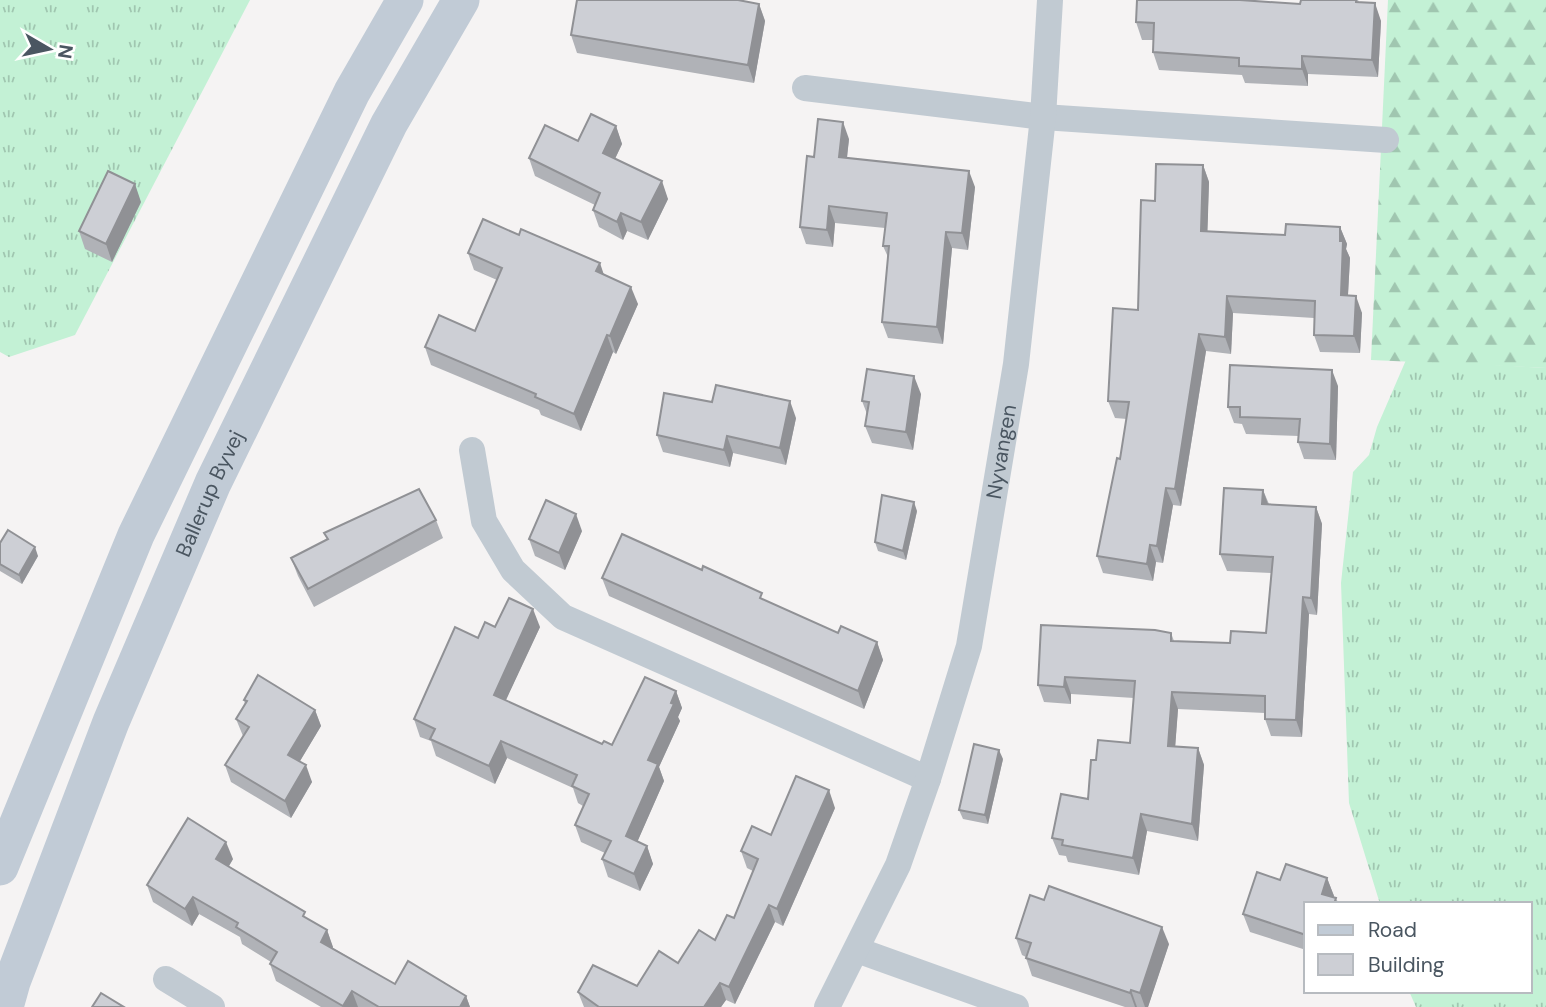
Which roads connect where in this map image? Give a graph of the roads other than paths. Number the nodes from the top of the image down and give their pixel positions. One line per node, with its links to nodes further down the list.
1 (405, 0): 9 (main road)
2 (461, 0): 12 (main road, Ballerup Byvej)
3 (1050, 0): 5 (street, Nyvangen)
4 (805, 88): 5 (street)
5 (1043, 117): 6 (street); 8 (street, Nyvangen)
6 (1385, 140)
7 (472, 450): 8 (street)
8 (928, 779): 10 (street, Nyvangen)
9 (0, 867)
10 (857, 950): 14 (street, Nyvangen); 15 (street)
11 (166, 979): 13 (street)
12 (5, 1007)
13 (212, 1007)
14 (827, 1007)
15 (1016, 1007)

